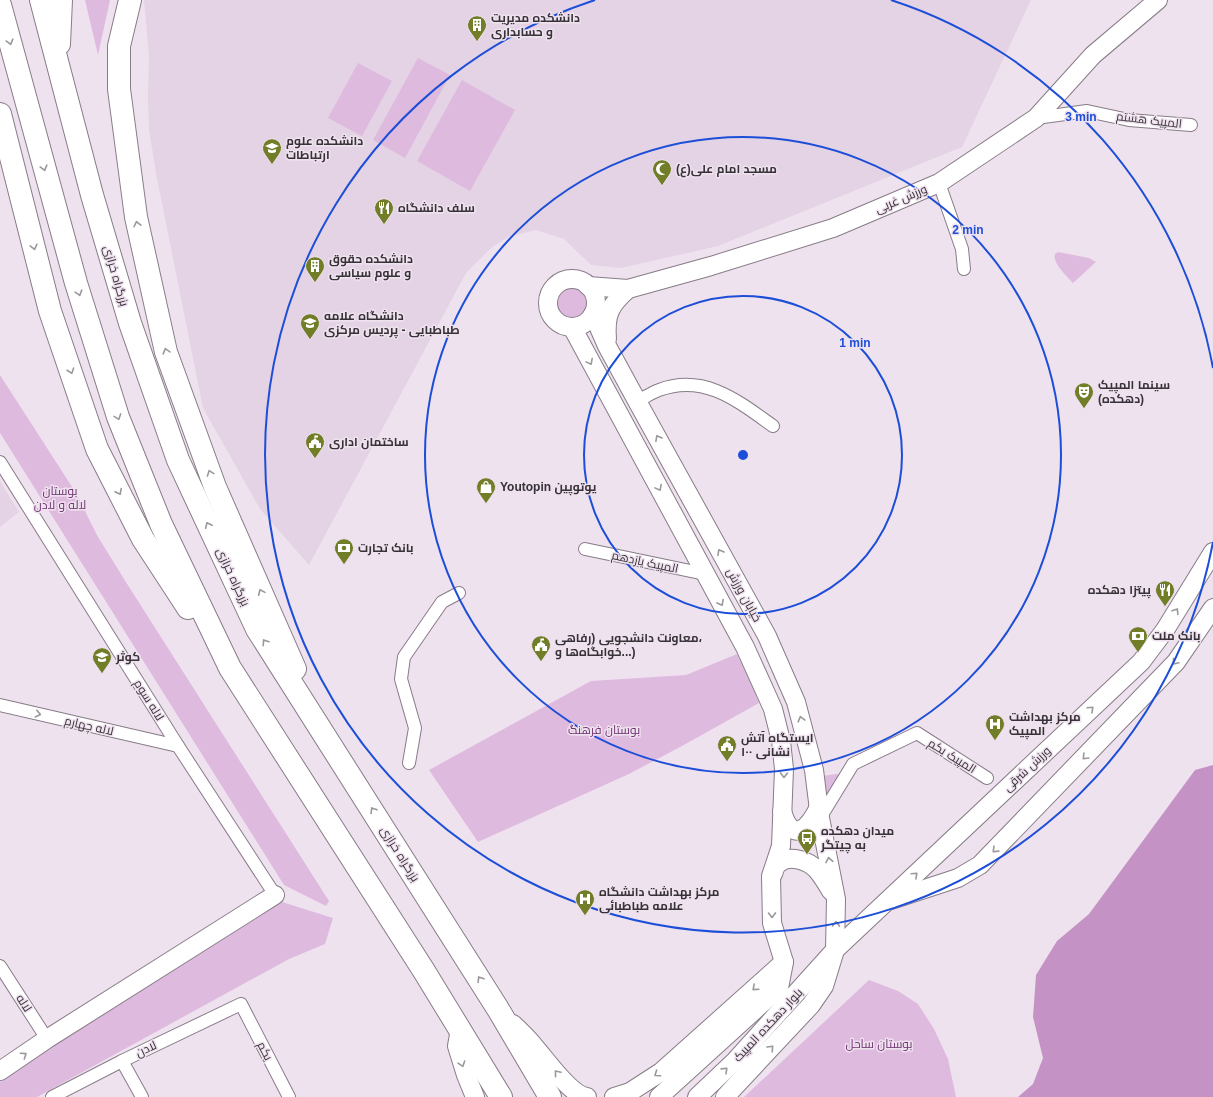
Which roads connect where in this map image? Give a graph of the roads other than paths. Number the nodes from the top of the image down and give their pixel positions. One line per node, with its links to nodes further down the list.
1 (41, 0): 6 (highway, بزرگراه خرازی)
2 (61, 0): 6 (highway)
3 (130, 0): 29 (highway, one-way to 3)
4 (1158, 0): 8 (main road, ورزش غربی)
5 (0, 5): 27 (highway, one-way to 27)
6 (58, 67): 29 (highway, بزرگراه خرازی, one-way to 6)
7 (0, 114): 12 (highway)
8 (1036, 118): 9 (street, المپیک هشتم); 11 (main road, ورزش غربی)
9 (1191, 125)
10 (0, 151): 12 (highway)
11 (939, 183): 13 (street); 15 (main road, ورزش غربی)
12 (26, 216): 27 (highway, one-way to 27)
13 (964, 270)
14 (588, 286): 15 (main road, ورزش غربی); 16 (main road); 17 (main road)
15 (628, 289): 18 (main road)
16 (593, 314): 17 (main road); 18 (main road, خیابان ورزش)
17 (572, 327): 24 (main road, خیابان ورزش, one-way to 24)
18 (607, 346): 19 (main road, خیابان ورزش)
19 (637, 401): 20 (street); 34 (main road, خیابان ورزش, one-way to 19)
20 (773, 426)
21 (0, 462): 30 (street, لاله سوم)
22 (585, 549): 24 (street, المپیک یازدهم)
23 (1213, 552): 38 (main road, ورزش شرقی, one-way to 23)
24 (705, 574): 33 (main road, خیابان ورزش, one-way to 33)
25 (459, 593): 31 (street)
26 (1213, 608): 38 (main road, one-way to 38)
27 (230, 668): 44 (highway)
28 (0, 705): 30 (street, لاله چهارم, one-way to 30)
29 (322, 730): 43 (highway, بزرگراه خرازی, one-way to 29)
30 (178, 746): 36 (street, لاله سوم)
31 (409, 763)
32 (986, 778): 34 (street, المپیک یکم)
33 (782, 811): 34 (main road); 35 (main road, خیابان ورزش)
34 (820, 813): 37 (main road, خیابان ورزش, one-way to 34)
35 (771, 876): 37 (main road); 40 (main road, خیابان ورزش, one-way to 40)
36 (275, 895): 45 (main road)
37 (836, 899): 39 (main road, خیابان ورزش, one-way to 37)
38 (887, 902): 39 (main road, ورزش شرقی)
39 (835, 950): 57 (main road, بلوار دهکده المپیک, one-way to 39); 58 (main road, one-way to 39)
40 (784, 962): 55 (main road, one-way to 55); 56 (main road, بلوار دهکده المپیک)
41 (0, 966): 45 (street, لاله)
42 (241, 1004): 46 (street, لادن); 50 (street, یکم)
43 (498, 1009): 53 (highway, بزرگراه خرازی); 54 (main road, one-way to 43)
44 (460, 1029): 51 (main road, one-way to 51); 52 (highway)
45 (47, 1039): 47 (main road, one-way to 45)
46 (122, 1061): 48 (street, لادن); 49 (street)
47 (0, 1071)
48 (52, 1097)
49 (142, 1097)
50 (289, 1097)
51 (476, 1097)
52 (501, 1097)
53 (550, 1097)
54 (587, 1097)
55 (614, 1097)
56 (658, 1097)
57 (697, 1097)
58 (725, 1097)

